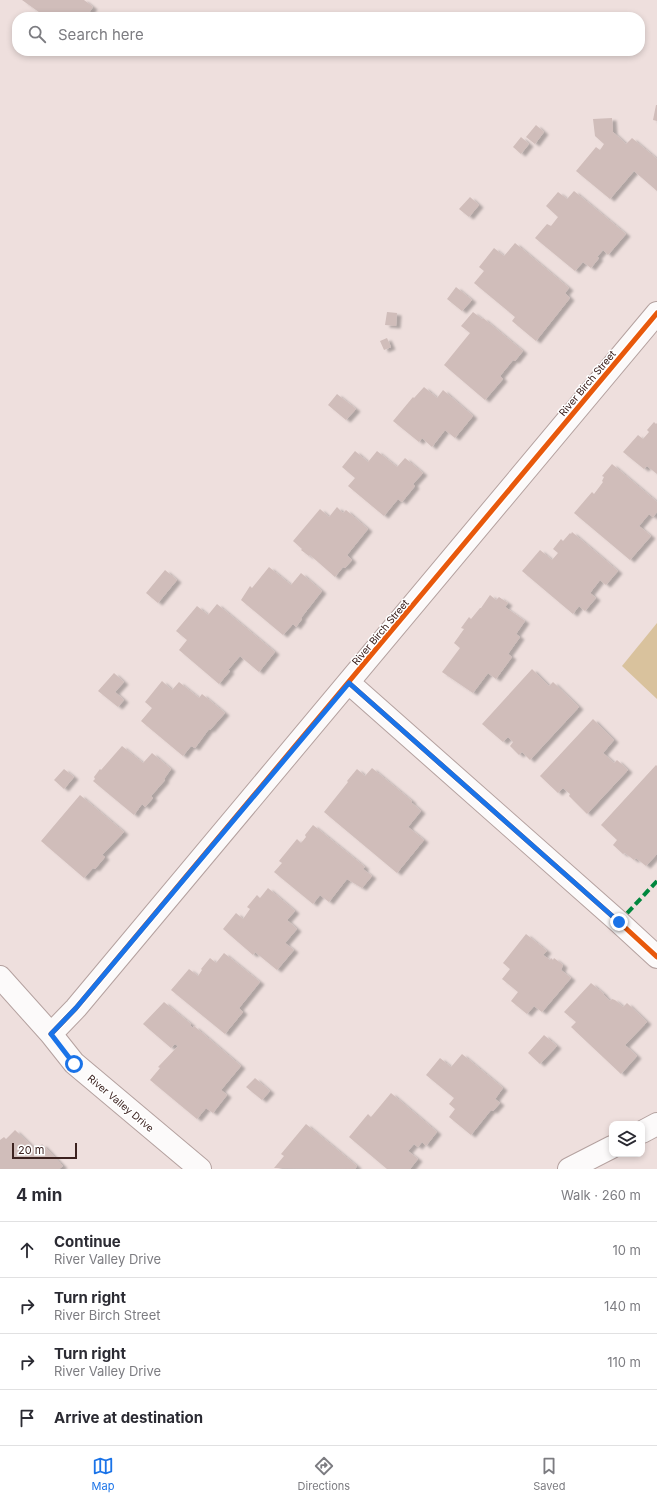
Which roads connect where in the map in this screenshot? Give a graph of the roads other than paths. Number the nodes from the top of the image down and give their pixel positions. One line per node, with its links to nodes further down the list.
1 (657, 313): 2 (street, River Birch Street)
2 (349, 683): 3 (street); 5 (street, River Birch Street)
3 (657, 957)
4 (0, 976): 5 (street, River Valley Drive)
5 (51, 1034): 9 (street, River Valley Drive)
6 (657, 1124): 7 (street)
7 (645, 1130)
8 (609, 1149): 10 (street)
9 (200, 1169)
10 (569, 1169)

